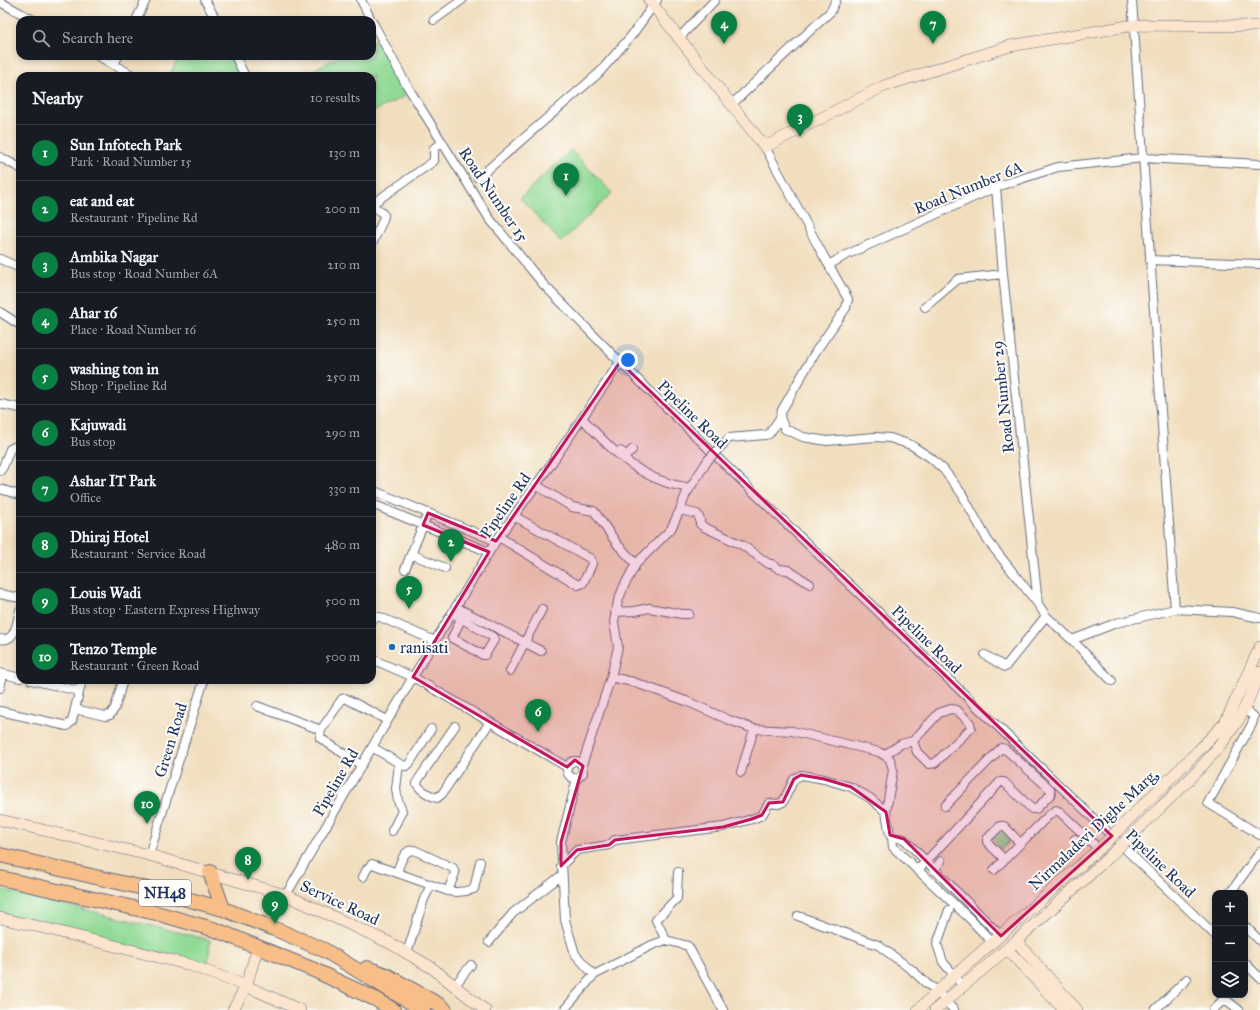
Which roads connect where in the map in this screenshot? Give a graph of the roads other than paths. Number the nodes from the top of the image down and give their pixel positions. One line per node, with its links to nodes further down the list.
1 (146, 0): 11 (street)
2 (205, 0): 12 (street)
3 (361, 0): 13 (street, Road Number 15)
4 (462, 0): 14 (street)
5 (715, 0): 18 (street)
6 (836, 0): 25 (street)
7 (1132, 0): 15 (street)
8 (653, 1): 18 (street); 32 (street)
9 (2, 3): 10 (street)
10 (26, 16)
11 (138, 16)
12 (214, 16)
13 (369, 16)
14 (434, 20)
15 (1134, 25): 16 (street); 27 (street); 29 (street)
16 (1260, 26)
17 (376, 28): 26 (street, Road Number 15)
18 (679, 38): 25 (street)
19 (105, 60): 22 (street)
20 (116, 60): 22 (street)
21 (237, 60): 24 (street)
22 (114, 65): 23 (street)
23 (127, 72)
24 (243, 72)
25 (731, 105): 27 (street)
26 (443, 143): 34 (street); 46 (street, Road Number 15)
27 (765, 147): 40 (street)
28 (0, 157): 31 (street)
29 (1143, 158): 30 (street, Road Number 6A); 33 (street, Road Number 6A); 38 (street)
30 (1260, 164)
31 (16, 166)
32 (478, 178)
33 (996, 187): 40 (street, Road Number 6A); 42 (street, Road Number 29)
34 (376, 201)
35 (376, 208): 36 (street)
36 (376, 235)
37 (0, 259): 41 (street)
38 (1150, 260): 39 (street); 76 (street)
39 (1260, 264)
40 (829, 265): 50 (street)
41 (16, 266)
42 (1003, 274): 43 (street); 74 (street, Road Number 29)
43 (925, 307)
44 (0, 312): 45 (street)
45 (16, 322)
46 (620, 362): 49 (street, Pipeline Rd); 163 (street, Pipeline Road)
47 (0, 404): 48 (street)
48 (16, 407)
49 (582, 418): 52 (street); 55 (street, Pipeline Rd)
50 (780, 418): 56 (street, bridge); 74 (street)
51 (16, 446): 54 (street)
52 (613, 449): 53 (street); 56 (street)
53 (632, 450)
54 (0, 471)
55 (536, 485): 63 (street, Pipeline Rd); 68 (street)
56 (689, 488): 61 (street)
57 (0, 489): 59 (street)
58 (376, 492): 62 (street)
59 (16, 494)
60 (376, 506): 64 (street)
61 (680, 510): 68 (street); 71 (street)
62 (428, 513): 64 (street); 65 (street)
63 (514, 516): 65 (street, Pipeline Rd); 65 (street)
64 (423, 525): 66 (street); 67 (street)
65 (498, 539): 66 (street, Pipeline Rd)
66 (489, 552): 77 (street, Pipeline Rd)
67 (411, 554): 69 (street); 70 (street)
68 (636, 564): 78 (street)
69 (445, 568)
70 (405, 569)
71 (810, 584)
72 (0, 594): 73 (street)
73 (16, 597)
74 (1038, 604): 80 (street)
75 (542, 609): 88 (street)
76 (1175, 609): 82 (street); 86 (street)
77 (454, 610): 83 (street); 87 (street, Pipeline Rd); 88 (street)
78 (615, 612): 79 (street); 98 (street)
79 (689, 614)
80 (1046, 616): 86 (street); 91 (street)
81 (376, 617): 87 (street)
82 (1260, 618)
83 (461, 619): 83 (street)
84 (16, 625): 85 (street)
85 (0, 639)
86 (1072, 640): 99 (street)
87 (435, 641): 97 (street, Pipeline Rd)
88 (525, 643): 90 (street); 93 (street)
89 (1260, 646): 125 (street, Nirmaladevi Dighe Marg,)
90 (541, 651)
91 (985, 655)
92 (376, 661): 97 (street)
93 (510, 671)
94 (1260, 672): 107 (street, Nirmaladevi Dighe Marg,)
95 (2, 673): 96 (street); 104 (street)
96 (16, 677)
97 (412, 677): 110 (street, Pipeline Rd); 111 (street)
98 (611, 677): 114 (street); 121 (street)
99 (1112, 681)
100 (48, 684): 105 (street)
101 (81, 684): 105 (street)
102 (122, 684): 108 (street)
103 (203, 684): 138 (street, Green Road)
104 (0, 688)
105 (79, 691): 108 (street)
106 (257, 706): 115 (street)
107 (1244, 708): 126 (street, Nirmaladevi Dighe Marg,); 131 (street)
108 (75, 709): 109 (street)
109 (0, 711)
110 (387, 720): 115 (street); 117 (street, Pipeline Rd)
111 (490, 722): 112 (street); 122 (street)
112 (455, 726)
113 (431, 729): 119 (street)
114 (754, 729): 118 (street); 123 (street)
115 (321, 730): 120 (street)
116 (912, 741): 116 (street); 118 (street)
117 (372, 747): 119 (street); 120 (street, Pipeline Rd)
118 (884, 755): 128 (street)
119 (399, 764): 130 (street)
120 (361, 765): 157 (street, Pipeline Rd)
121 (582, 765): 122 (street); 124 (street)
122 (567, 767): 124 (street)
123 (741, 772)
124 (577, 778): 146 (street)
125 (1164, 784): 126 (street); 136 (street, Nirmaladevi Dighe Marg,, bridge)
126 (1173, 794): 145 (street, Nirmaladevi Dighe Marg,, bridge)
127 (945, 806): 144 (street)
128 (886, 812): 132 (street); 146 (street)
129 (0, 820): 138 (street, Service Road)
130 (392, 831)
131 (1260, 835)
132 (892, 837): 144 (street); 147 (street)
133 (1075, 839): 134 (street)
134 (1090, 840): 135 (street); 136 (street)
135 (1020, 843): 140 (street); 140 (street)
136 (1100, 848): 141 (street, Nirmaladevi Dighe Marg,)
137 (1260, 852): 155 (street)
138 (149, 855): 149 (street, Service Road)
139 (0, 856): 158 (highway, NH48)
140 (1004, 859): 148 (street)
141 (1087, 859): 145 (street); 165 (street, Nirmaladevi Dighe Marg,)
142 (940, 860): 144 (street)
143 (480, 862): 156 (street)
144 (930, 866): 147 (street); 165 (street)
145 (1097, 869): 167 (street, Nirmaladevi Dighe Marg,)
146 (562, 870): 168 (street); 176 (street)
147 (918, 870): 165 (street)
148 (994, 870)
149 (210, 872): 157 (street, Service Road); 158 (highway)
150 (397, 872): 152 (street); 154 (street); 156 (street)
151 (678, 872): 166 (street)
152 (363, 877)
153 (0, 878): 169 (highway, NH48)
154 (431, 885): 156 (street); 172 (street)
155 (1232, 890)
156 (448, 891)
157 (286, 895): 172 (street, Service Road)
158 (223, 909): 171 (highway, NH48)
159 (949, 910): 177 (street)
160 (798, 916): 183 (street)
161 (0, 918): 181 (street)
162 (1248, 929): 164 (street)
163 (1212, 932)
164 (1259, 938)
165 (997, 939): 177 (street, Nirmaladevi Dighe Marg,)
166 (666, 940): 176 (street); 193 (street)
167 (1016, 941): 170 (street, Nirmaladevi Dighe Marg,); 198 (street)
168 (489, 942)
169 (258, 947): 175 (highway, NH48); 181 (street)
170 (1007, 949): 182 (street, Nirmaladevi Dighe Marg,); 197 (street)
171 (324, 950): 189 (highway, NH48); 190 (highway)
172 (407, 953): 180 (street, Service Road)
173 (471, 965): 180 (street)
174 (1248, 967): 178 (street)
175 (314, 970): 187 (highway); 188 (highway, NH48)
176 (594, 975): 192 (street)
177 (954, 976): 182 (street); 183 (street, Nirmaladevi Dighe Marg,)
178 (1260, 978)
179 (1187, 979): 199 (street)
180 (454, 985): 191 (street, Service Road)
181 (246, 986): 185 (street); 186 (street)
182 (963, 986): 184 (street, Nirmaladevi Dighe Marg,)
183 (938, 990): 184 (street); 194 (street, Nirmaladevi Dighe Marg,)
184 (945, 1001): 195 (street, Nirmaladevi Dighe Marg,); 196 (street)
185 (233, 1010)
186 (300, 1010)
187 (374, 1010)
188 (393, 1010)
189 (423, 1010)
190 (445, 1010)
191 (486, 1010)
192 (564, 1010)
193 (723, 1010)
194 (918, 1010)
195 (936, 1010)
196 (954, 1010)
197 (1064, 1010)
198 (1077, 1010)
199 (1155, 1010)
200 (1213, 1010): 201 (street)
201 (1239, 1010)

